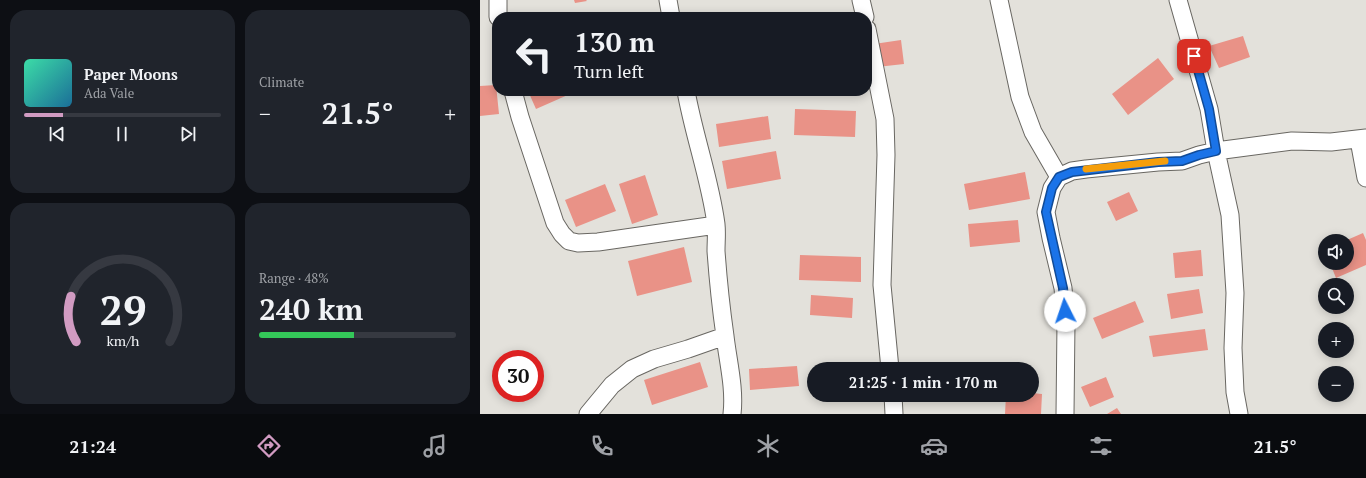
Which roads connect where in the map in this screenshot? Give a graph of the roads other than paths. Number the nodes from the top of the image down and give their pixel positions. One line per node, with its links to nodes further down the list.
1 (498, 0): 6 (street)
2 (668, 0): 7 (street)
3 (861, 0): 8 (street)
4 (999, 0): 14 (street)
5 (1178, 0): 13 (street)
6 (498, 12)
7 (670, 12)
8 (864, 12)
9 (872, 54): 18 (street)
10 (514, 96): 16 (street)
11 (687, 96): 16 (street)
12 (1362, 139): 13 (street); 15 (street)
13 (1216, 151): 14 (street); 24 (street)
14 (1059, 177): 23 (street)
15 (1366, 178)
16 (716, 226): 17 (street)
17 (725, 336): 20 (street); 21 (street)
18 (889, 362)
19 (893, 402): 22 (street)
20 (588, 414)
21 (732, 414)
22 (894, 414)
23 (1065, 414)
24 (1239, 414)

